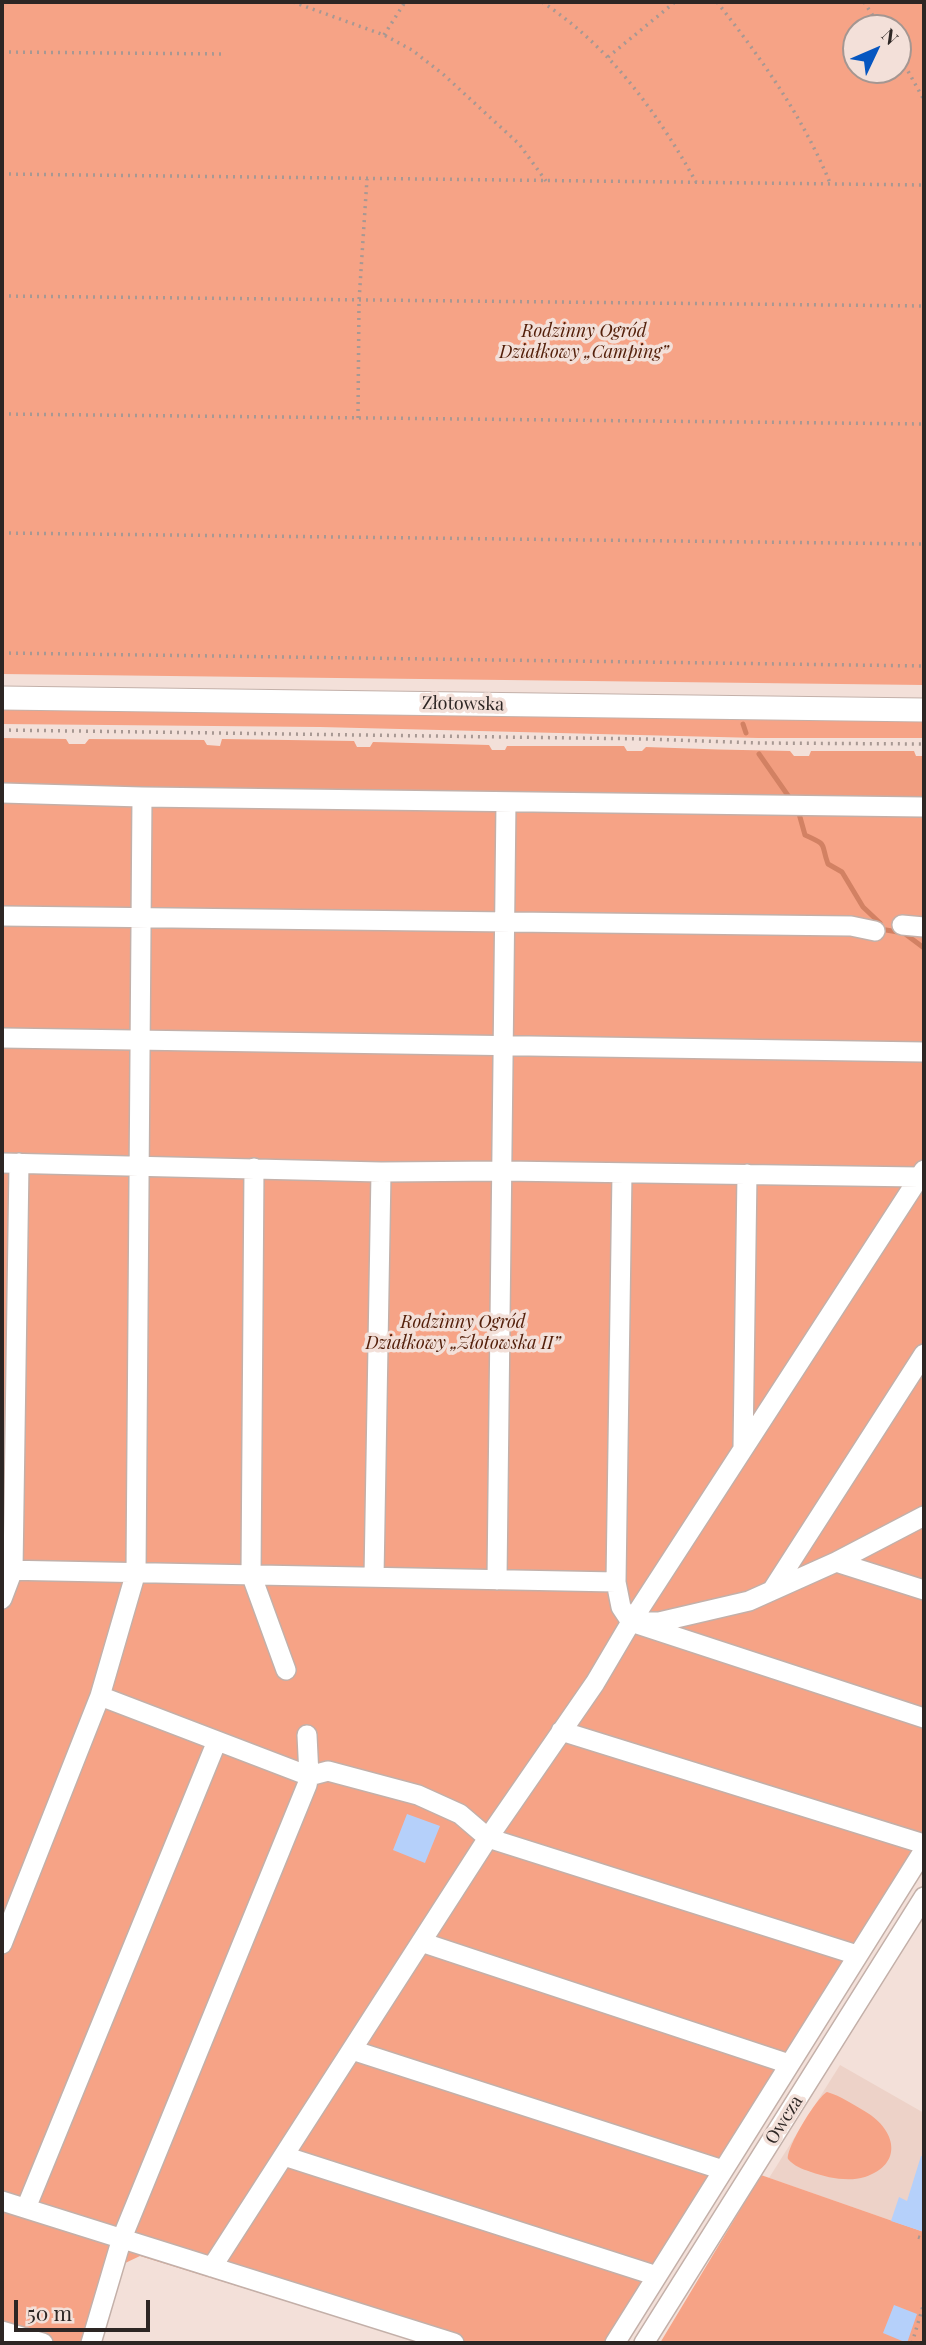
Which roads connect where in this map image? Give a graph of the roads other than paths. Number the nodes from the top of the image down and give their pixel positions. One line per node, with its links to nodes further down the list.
1 (2, 698): 2 (street, Złotowska)
2 (924, 710)
3 (2, 793): 4 (street)
4 (142, 797): 5 (street); 8 (street)
5 (506, 802): 6 (street); 9 (street)
6 (924, 807)
7 (2, 916): 8 (street)
8 (142, 919): 9 (street); 14 (street)
9 (504, 922): 12 (street); 15 (street)
10 (902, 925): 11 (street)
11 (924, 927)
12 (875, 931)
13 (2, 1038): 14 (street)
14 (141, 1040): 15 (street); 18 (street)
15 (503, 1045): 16 (street); 20 (street)
16 (924, 1052)
17 (10, 1163): 18 (street); 29 (street)
18 (140, 1165): 19 (street); 30 (street)
19 (254, 1168): 21 (street); 31 (street)
20 (503, 1171): 21 (street); 22 (street); 33 (street)
21 (381, 1172): 32 (street)
22 (622, 1172): 24 (street); 34 (street)
23 (922, 1173): 24 (street); 26 (street)
24 (747, 1174): 26 (street)
25 (924, 1354): 35 (street)
26 (743, 1448): 38 (street)
27 (924, 1516): 28 (street)
28 (836, 1562): 35 (street); 36 (street)
29 (7, 1570): 30 (street); 37 (street)
30 (136, 1572): 31 (street); 40 (street)
31 (251, 1574): 32 (street); 39 (street)
32 (374, 1577): 33 (street)
33 (497, 1580): 34 (street)
34 (616, 1582): 38 (street)
35 (773, 1589): 38 (street)
36 (924, 1590)
37 (2, 1599)
38 (631, 1622): 41 (street); 42 (street)
39 (286, 1670)
40 (100, 1696): 44 (street); 50 (street)
41 (924, 1718)
42 (561, 1731): 46 (street); 47 (street)
43 (307, 1735): 45 (street)
44 (218, 1741): 45 (street); 57 (street)
45 (309, 1776): 46 (street); 58 (street)
46 (488, 1838): 49 (street); 51 (street)
47 (924, 1847): 51 (street)
48 (924, 1897): 66 (street, Owcza)
49 (421, 1942): 52 (street); 53 (street)
50 (2, 1944)
51 (857, 1955): 53 (street)
52 (352, 2050): 54 (street); 55 (street)
53 (789, 2064): 55 (street)
54 (284, 2156): 59 (street); 60 (street)
55 (723, 2170): 60 (street)
56 (2, 2201): 57 (street)
57 (26, 2208): 58 (street)
58 (122, 2238): 59 (street); 63 (street)
59 (212, 2267): 64 (street)
60 (657, 2276): 65 (street)
61 (2, 2331): 62 (street)
62 (43, 2343)
63 (91, 2343)
64 (454, 2343)
65 (615, 2343)
66 (644, 2343)

